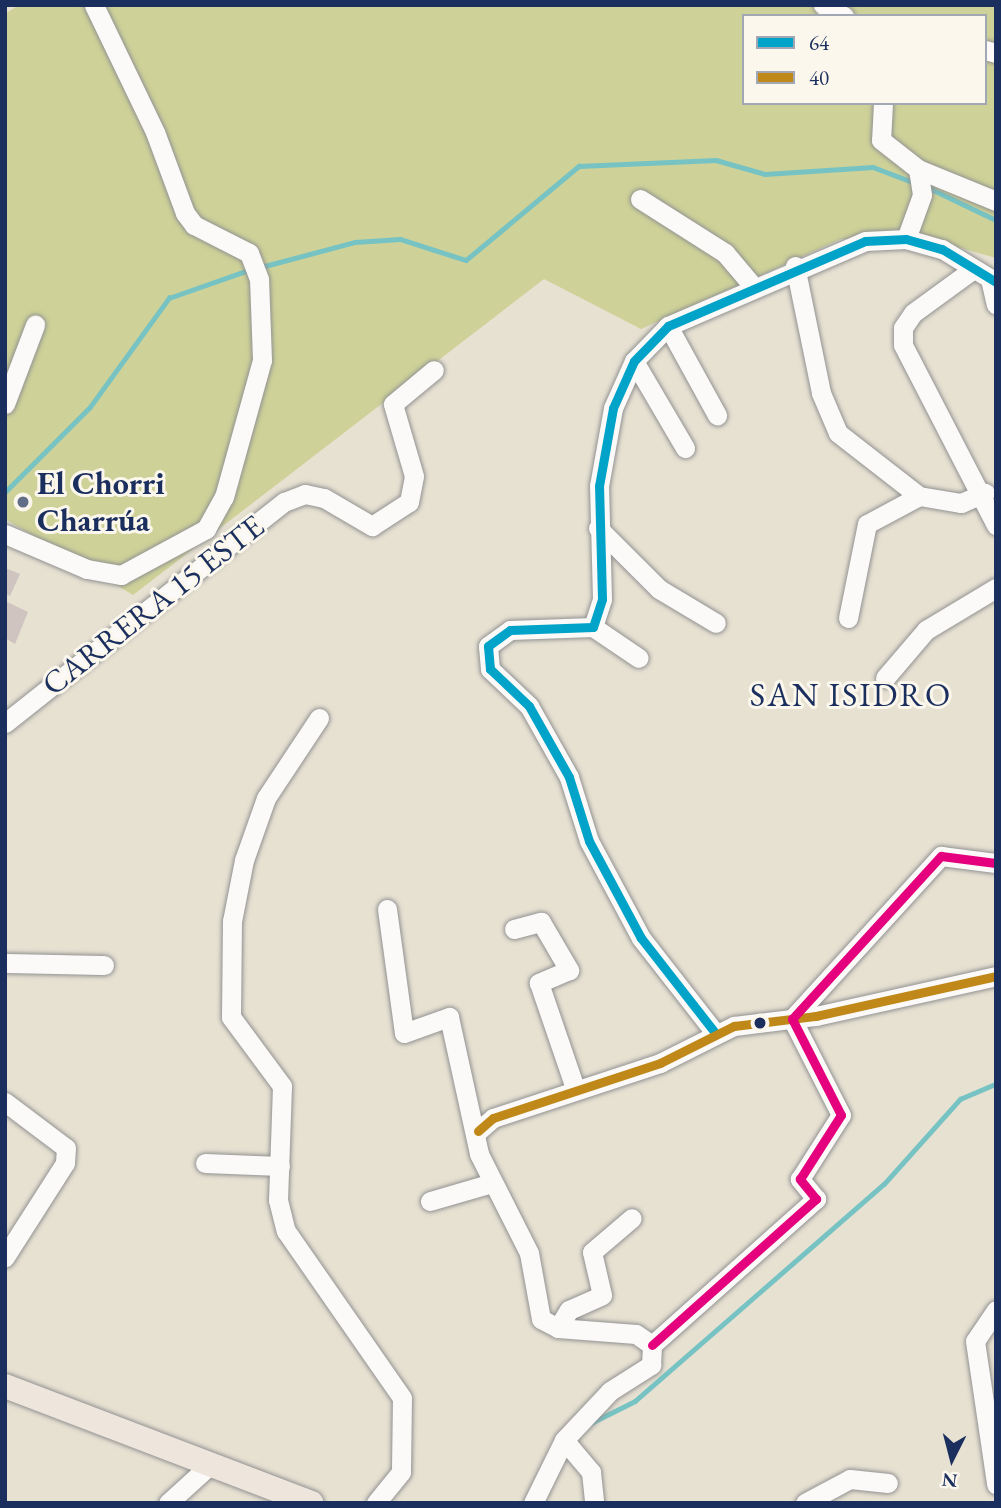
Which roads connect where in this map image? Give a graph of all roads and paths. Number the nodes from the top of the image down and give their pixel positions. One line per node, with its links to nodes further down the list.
1 (94, 5): 23 (street)
2 (883, 105): 3 (street)
3 (918, 169): 5 (street); 6 (street)
4 (640, 199): 10 (street)
5 (996, 201)
6 (906, 239): 7 (street); 8 (street)
7 (794, 266): 10 (street); 20 (street)
8 (972, 270): 9 (street); 19 (street)
9 (993, 281): 11 (street)
10 (753, 286): 13 (street)
11 (996, 304)
12 (35, 325): 16 (street)
13 (668, 326): 14 (street); 17 (street)
14 (634, 361): 18 (street); 22 (street)
15 (434, 370): 31 (street, CARRERA 15 ESTE)
16 (5, 404)
17 (717, 415)
18 (685, 448)
19 (985, 493): 20 (street); 21 (street)
20 (919, 496): 25 (street)
21 (996, 525)
22 (598, 528): 26 (street); 27 (street)
23 (5, 534)
24 (996, 589): 29 (street)
25 (848, 618)
26 (716, 623)
27 (593, 626): 28 (street); 39 (street)
28 (639, 658)
29 (886, 678)
30 (319, 718): 44 (street)
31 (5, 723)
32 (996, 863): 38 (street)
33 (387, 909): 42 (street)
34 (514, 929): 40 (street)
35 (5, 963): 36 (street)
36 (104, 965)
37 (996, 976): 38 (street)
38 (792, 1019): 39 (street); 51 (street)
39 (716, 1034): 40 (street)
40 (575, 1088): 42 (street)
41 (5, 1102): 48 (street)
42 (478, 1131): 45 (street)
43 (205, 1163): 44 (street)
44 (280, 1166): 61 (street)
45 (492, 1183): 46 (street); 50 (street)
46 (430, 1201)
47 (632, 1218): 50 (street)
48 (5, 1257)
49 (996, 1310): 53 (street)
50 (558, 1328): 51 (street)
51 (652, 1345): 55 (street)
52 (5, 1385): 56 (main road)
53 (981, 1386): 54 (street); 58 (street)
54 (996, 1403)
55 (564, 1440): 62 (street); 63 (street)
56 (211, 1464): 59 (street); 60 (main road)
57 (888, 1483): 64 (street)
58 (996, 1484)
59 (168, 1503)
60 (311, 1503)
61 (376, 1503)
62 (533, 1503)
63 (594, 1503)
64 (805, 1503)

